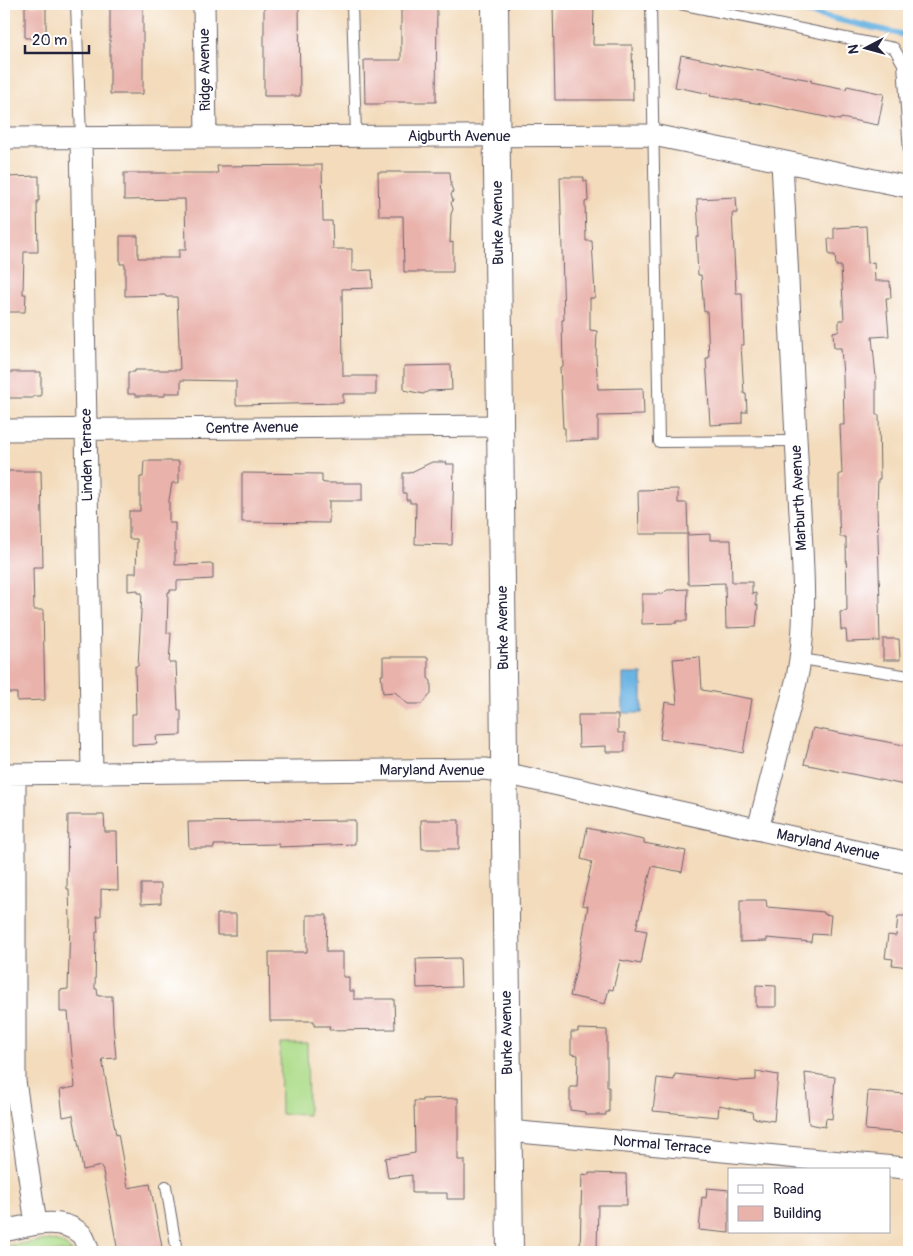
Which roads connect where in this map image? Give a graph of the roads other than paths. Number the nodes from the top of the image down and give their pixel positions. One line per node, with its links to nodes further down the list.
1 (76, 4): 12 (lane)
2 (204, 4): 10 (street, Ridge Avenue)
3 (352, 4): 9 (lane)
4 (495, 4): 7 (street, Burke Avenue)
5 (651, 4): 8 (lane)
6 (680, 4): 13 (lane)
7 (497, 135): 8 (street, Aigburth Avenue); 9 (street, Aigburth Avenue); 16 (street, Burke Avenue)
8 (653, 135): 14 (street, Aigburth Avenue); 19 (lane)
9 (356, 136): 10 (street, Aigburth Avenue)
10 (206, 137): 12 (street, Aigburth Avenue)
11 (4, 138): 12 (street, Aigburth Avenue)
12 (81, 138): 18 (street, Linden Terrace)
13 (909, 152)
14 (782, 162): 15 (street, Aigburth Avenue); 19 (street, Marburth Avenue)
15 (909, 187)
16 (500, 426): 18 (street, Centre Avenue); 23 (street, Burke Avenue)
17 (4, 430): 18 (street, Centre Avenue)
18 (86, 430): 22 (street, Linden Terrace)
19 (796, 441): 20 (street, Marburth Avenue)
20 (801, 659): 21 (lane); 25 (street, Marburth Avenue)
21 (909, 676)
22 (92, 773): 23 (street, Maryland Avenue); 24 (street, Maryland Avenue)
23 (504, 773): 25 (street, Maryland Avenue); 28 (street, Burke Avenue)
24 (10, 774): 27 (street)
25 (758, 829): 26 (street, Maryland Avenue)
26 (909, 863)
27 (10, 996): 31 (street)
28 (509, 1131): 29 (street, Normal Terrace); 35 (street, Burke Avenue)
29 (905, 1168)
30 (166, 1186): 34 (lane)
31 (36, 1224): 32 (street); 33 (street)
32 (4, 1231)
33 (89, 1252)
34 (177, 1252)
35 (510, 1252)

